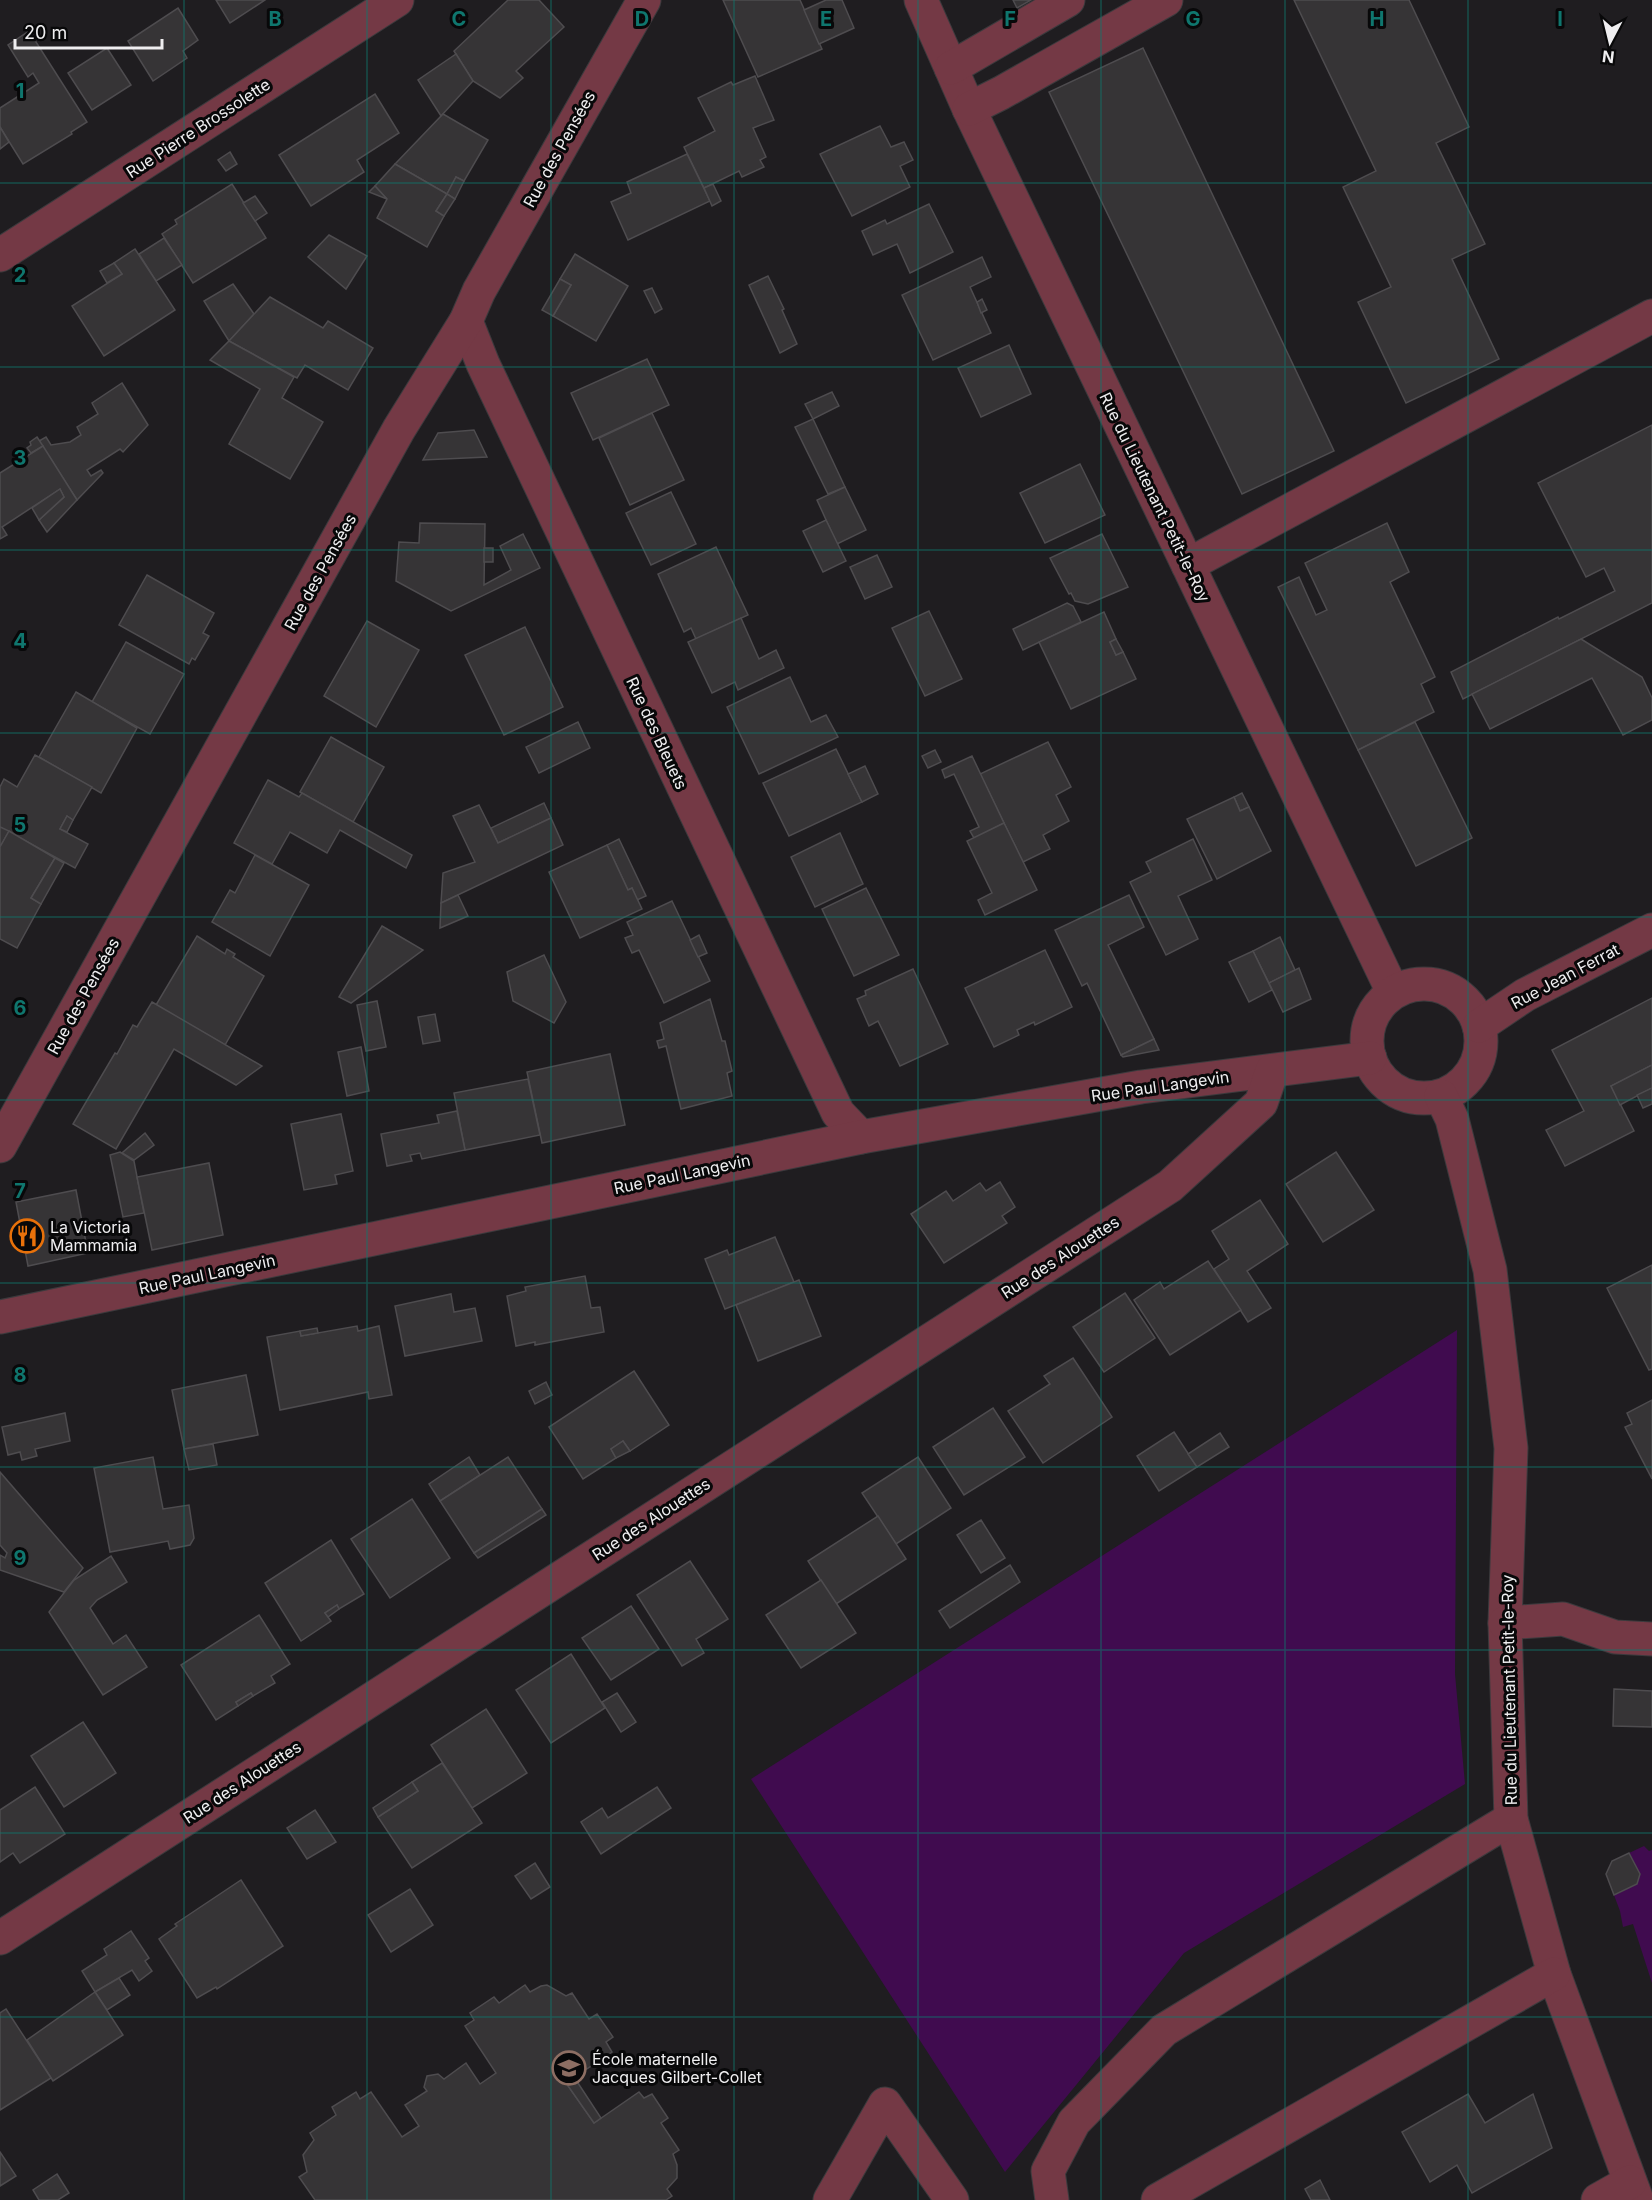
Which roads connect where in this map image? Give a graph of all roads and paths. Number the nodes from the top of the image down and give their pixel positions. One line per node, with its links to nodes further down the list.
1 (397, 0): 8 (street, Rue Pierre Brossolette)
2 (644, 0): 10 (street, Rue des Pensées)
3 (921, 0): 6 (street, Rue du Lieutenant Petit-le-Roy)
4 (1068, 0): 6 (street)
5 (1166, 0): 7 (street)
6 (951, 68): 7 (street, Rue du Lieutenant Petit-le-Roy)
7 (969, 109): 11 (street, Rue du Lieutenant Petit-le-Roy)
8 (0, 255)
9 (1652, 316): 11 (street)
10 (466, 321): 18 (street, Rue des Bleuets); 19 (street, Rue des Pensées)
11 (1188, 565): 13 (street, Rue du Lieutenant Petit-le-Roy)
12 (1652, 930): 14 (street, Rue Jean Ferrat)
13 (1393, 992): 14 (street); 15 (street)
14 (1479, 1026): 17 (street)
15 (1370, 1058): 16 (street, Rue Paul Langevin); 17 (street)
16 (1272, 1071): 18 (street, Rue Paul Langevin); 24 (street, Rue des Alouettes)
17 (1441, 1096): 21 (street, Rue du Lieutenant Petit-le-Roy)
18 (861, 1137): 20 (street, Rue Paul Langevin)
19 (0, 1146)
20 (0, 1317)
21 (1505, 1623): 22 (street); 23 (street, Rue du Lieutenant Petit-le-Roy)
22 (1652, 1639)
23 (1511, 1819): 25 (street, Rue du Lieutenant Petit-le-Roy); 29 (street)
24 (0, 1938)
25 (1554, 1974): 26 (street, Rue du Lieutenant Petit-le-Roy); 30 (street)
26 (1633, 2191): 31 (street)
27 (830, 2200): 28 (street)
28 (952, 2200)
29 (1052, 2200)
30 (1158, 2200)
31 (1598, 2200)

